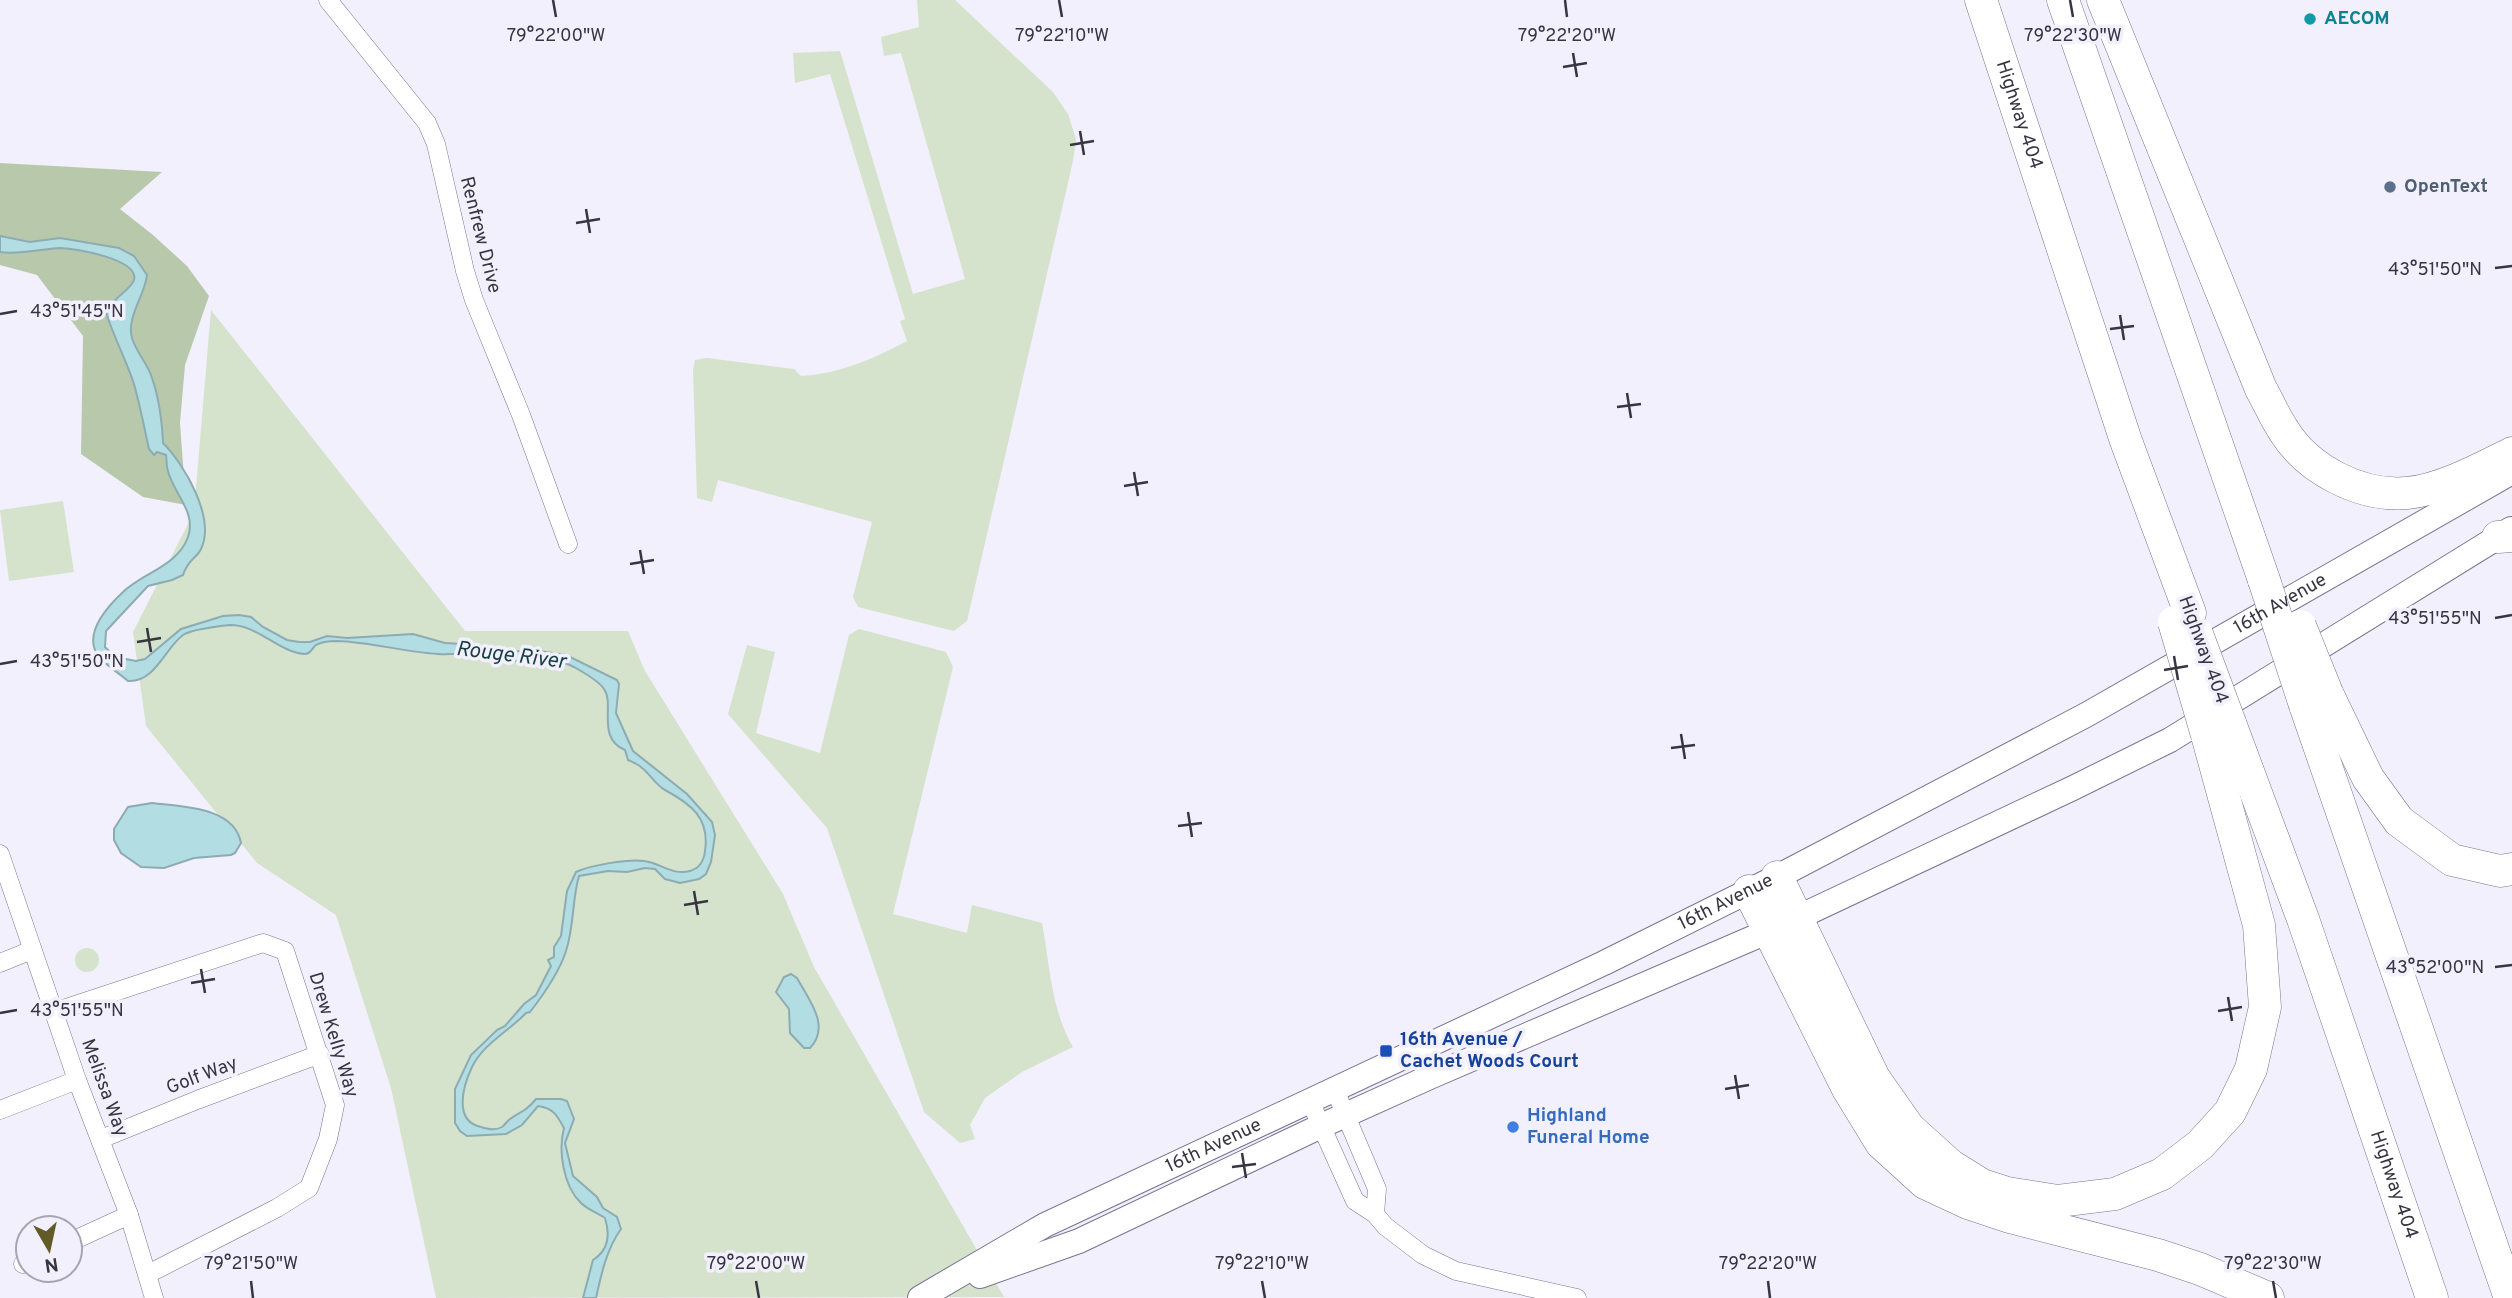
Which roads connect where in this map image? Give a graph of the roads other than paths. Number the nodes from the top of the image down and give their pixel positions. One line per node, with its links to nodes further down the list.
1 (328, 0): 8 (street, Renfrew Drive)
2 (1981, 0): 10 (highway, Highway 404, bridge)
3 (2063, 0): 9 (highway, bridge)
4 (2103, 0): 5 (highway)
5 (2512, 453)
6 (2512, 472): 13 (main road, 16th Avenue)
7 (2507, 534): 15 (main road, 16th Avenue)
8 (568, 544)
9 (2316, 699): 12 (highway); 37 (highway)
10 (2218, 729): 15 (highway); 36 (highway, Highway 404)
11 (0, 854): 17 (street, Melissa Way)
12 (2512, 869)
13 (1777, 877): 14 (main road, 16th Avenue); 15 (highway)
14 (1749, 891): 16 (highway); 22 (main road, 16th Avenue)
15 (1797, 917): 16 (main road, 16th Avenue)
16 (1769, 931): 25 (main road, 16th Avenue); 35 (highway)
17 (32, 950): 18 (street); 19 (street, Melissa Way)
18 (0, 963)
19 (54, 1012): 20 (street, Drew Kelly Way); 21 (street, Melissa Way)
20 (320, 1054): 27 (street, Golf Way); 31 (street, Drew Kelly Way)
21 (77, 1080): 24 (street); 27 (street, Melissa Way)
22 (1335, 1090): 23 (main road, 16th Avenue); 25 (street)
23 (1310, 1101): 26 (street); 33 (main road, 16th Avenue)
24 (0, 1110)
25 (1346, 1115): 26 (main road, 16th Avenue); 28 (street)
26 (1321, 1126): 28 (street); 33 (main road, 16th Avenue)
27 (101, 1139): 29 (street, Melissa Way)
28 (1376, 1214): 34 (street)
29 (129, 1215): 30 (street); 31 (street, Melissa Way)
30 (84, 1236)
31 (148, 1274): 32 (street, Melissa Way)
32 (154, 1298)
33 (921, 1298)
34 (1577, 1298)
35 (2268, 1298)
36 (2432, 1298)
37 (2510, 1298)

